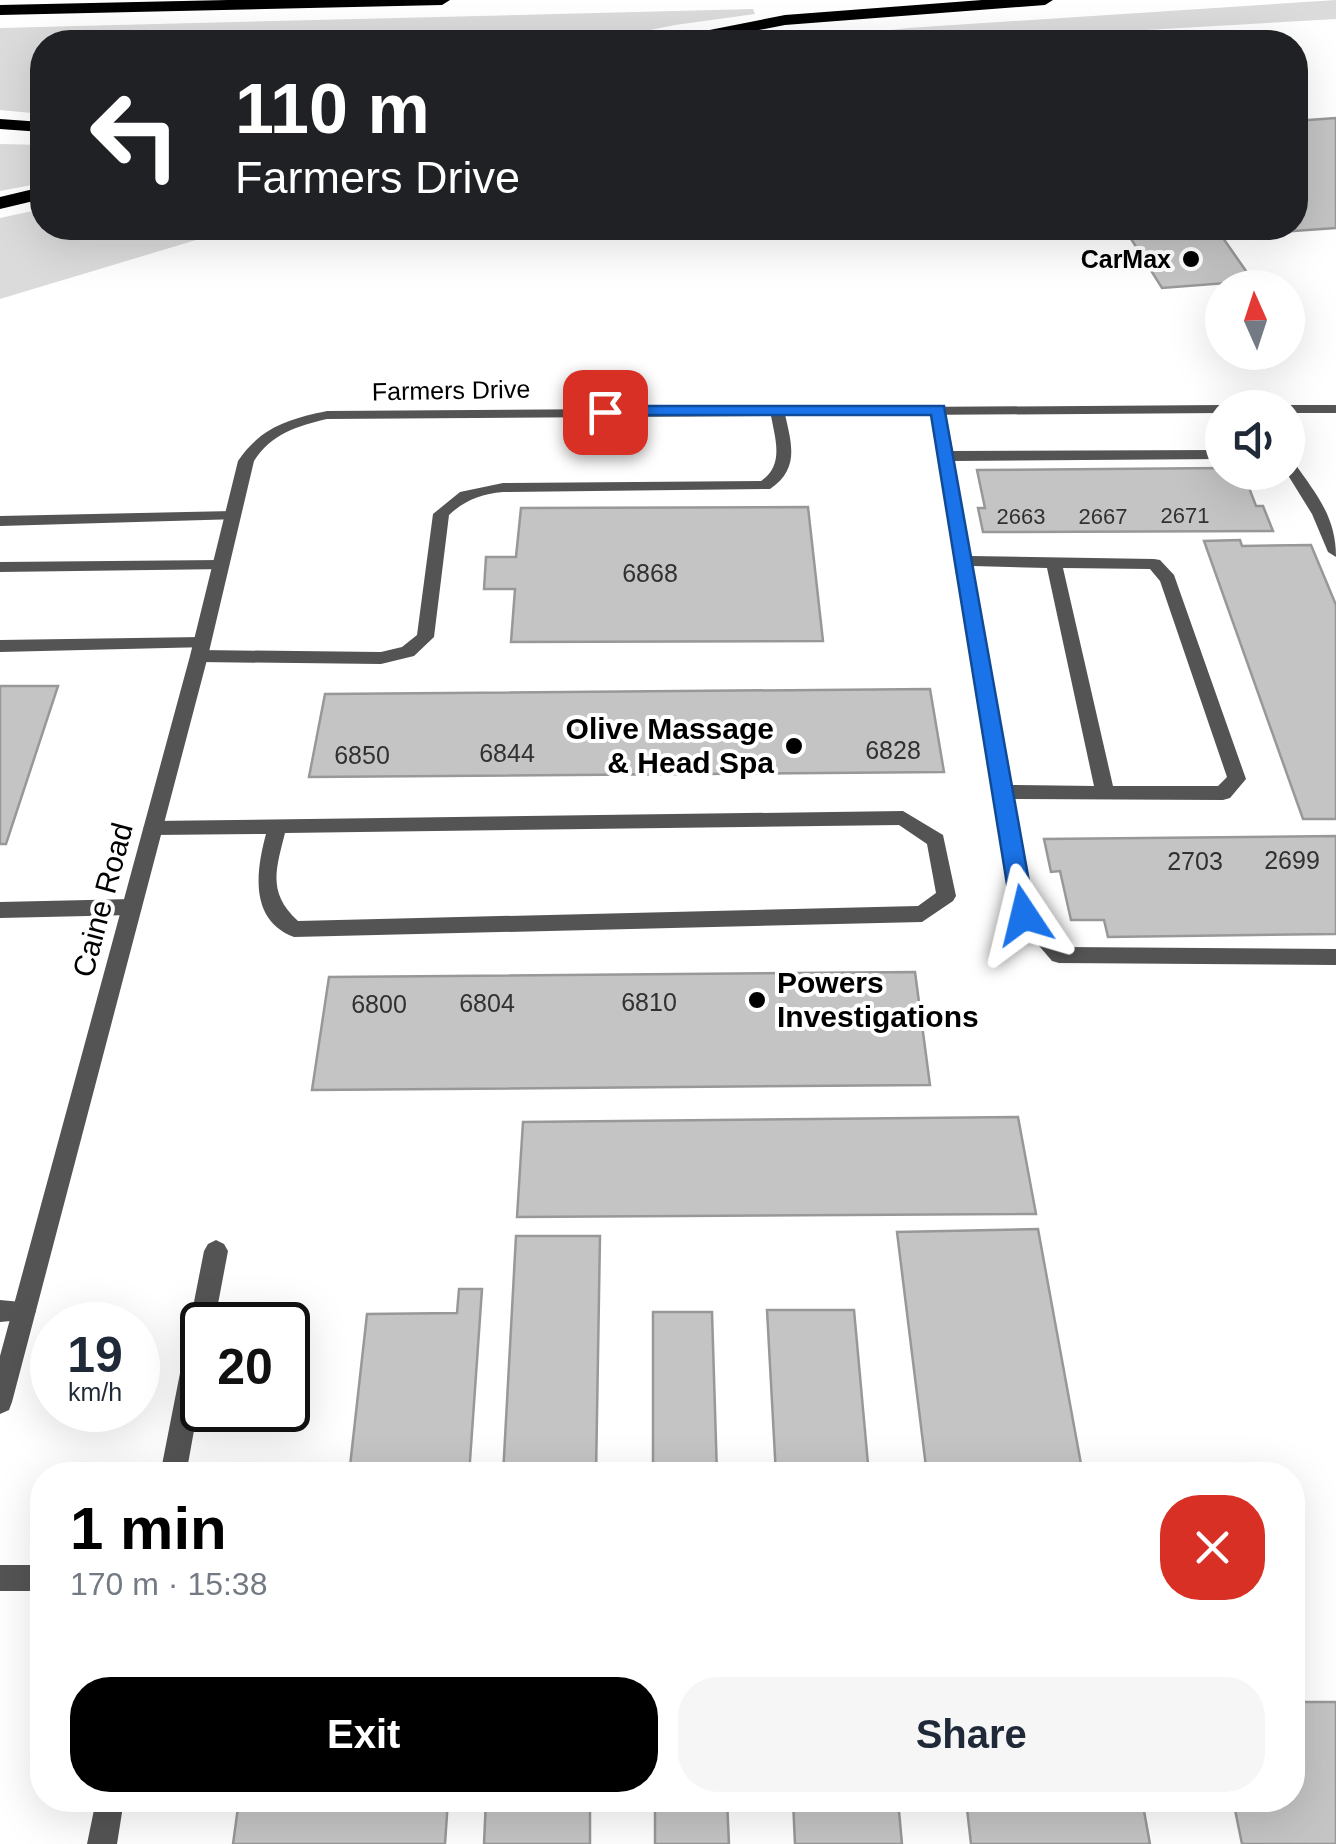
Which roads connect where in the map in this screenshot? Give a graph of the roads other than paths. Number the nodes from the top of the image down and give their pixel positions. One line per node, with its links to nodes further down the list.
1 (442, 0): 3 (highway)
2 (1045, 0): 4 (highway)
3 (0, 10)
4 (735, 30)
5 (0, 124): 6 (highway)
6 (30, 126)
7 (30, 196): 8 (highway)
8 (0, 203)
9 (1336, 408): 11 (street)
10 (1205, 409): 13 (street, Farmers Drive)
11 (1305, 409)
12 (776, 410): 13 (street, Farmers Drive); 14 (street, Farmers Drive); 26 (street)
13 (938, 410): 16 (street)
14 (281, 426): 18 (street, Caine Road)
15 (1205, 454): 16 (street)
16 (946, 456): 21 (street)
17 (1305, 490): 20 (street)
18 (233, 516): 19 (street); 23 (street, Caine Road)
19 (0, 521)
20 (1336, 552)
21 (964, 561): 22 (street); 27 (street)
22 (1054, 563): 28 (street); 28 (street)
23 (221, 565): 24 (street); 26 (street, Caine Road)
24 (0, 568)
25 (0, 646): 26 (street)
26 (200, 650): 30 (street, Caine Road)
27 (1002, 792): 28 (street); 33 (street)
28 (1105, 792)
29 (277, 827): 29 (street); 30 (street)
30 (153, 828): 31 (street, Caine Road)
31 (132, 906): 32 (street); 35 (street, Caine Road)
32 (0, 910)
33 (1336, 957)
34 (216, 1252): 37 (street)
35 (12, 1311): 36 (street, Caine Road)
36 (0, 1402)
37 (176, 1462)
38 (0, 1578): 39 (street)
39 (30, 1578)
40 (108, 1812): 41 (street)
41 (102, 1844)

